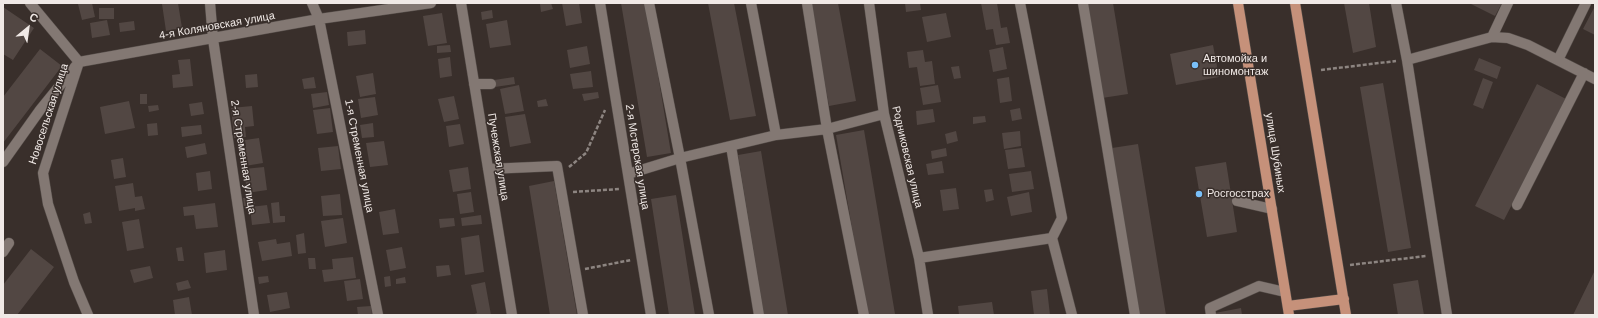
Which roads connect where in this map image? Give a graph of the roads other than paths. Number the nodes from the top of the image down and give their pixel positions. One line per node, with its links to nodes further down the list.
1 (210, 3): 20 (street, 2-я Стременная улица)
2 (312, 3): 18 (street, 1-я Стременная улица)
3 (431, 3): 18 (street, 4-я Коляновская улица)
4 (461, 3): 26 (street, Пучежская улица)
5 (600, 3): 35 (street, 2-я Мстерская улица)
6 (649, 3): 32 (street)
7 (751, 3): 30 (street)
8 (807, 3): 29 (street)
9 (868, 3): 28 (street, Родниковская улица)
10 (1020, 3): 39 (street)
11 (1083, 3): 55 (street)
12 (1238, 3): 38 (main road, улица Шубиных)
13 (1296, 3): 42 (main road)
14 (1396, 3): 21 (street)
15 (1508, 3): 19 (street)
16 (1586, 3): 22 (street)
17 (34, 4): 23 (street, Новосельская улица)
18 (319, 19): 20 (street, 4-я Коляновская улица); 46 (street, 1-я Стременная улица)
19 (1492, 37): 21 (street); 22 (street)
20 (213, 39): 23 (street, 4-я Коляновская улица); 45 (street, 2-я Стременная улица)
21 (1407, 60): 58 (street)
22 (1558, 60): 24 (street)
23 (79, 62): 33 (street); 44 (street, Новосельская улица)
24 (1584, 73): 25 (street); 37 (street)
25 (1595, 79)
26 (474, 84): 27 (street); 34 (street, Пучежская улица)
27 (491, 84)
28 (884, 114): 29 (street); 40 (street, Родниковская улица)
29 (827, 129): 30 (street); 52 (street)
30 (776, 135): 31 (street)
31 (731, 146): 32 (street); 51 (street)
32 (680, 158): 35 (street); 50 (street)
33 (3, 162)
34 (488, 169): 47 (street, Пучежская улица); 48 (street)
35 (628, 174): 49 (street, 2-я Мстерская улица)
36 (1237, 202): 38 (street)
37 (1517, 205)
38 (1272, 209): 41 (main road, улица Шубиных)
39 (1052, 238): 40 (street); 54 (street)
40 (919, 258): 53 (street, Родниковская улица)
41 (1286, 292): 43 (main road, улица Шубиных); 56 (street)
42 (1344, 299): 43 (main road, улица Шубиных); 57 (main road)
43 (1289, 311)
44 (88, 315)
45 (254, 315)
46 (378, 315)
47 (512, 315)
48 (583, 315)
49 (651, 315)
50 (709, 315)
51 (759, 315)
52 (864, 315)
53 (928, 315)
54 (1072, 315)
55 (1135, 315)
56 (1211, 315)
57 (1346, 315)
58 (1447, 315)

